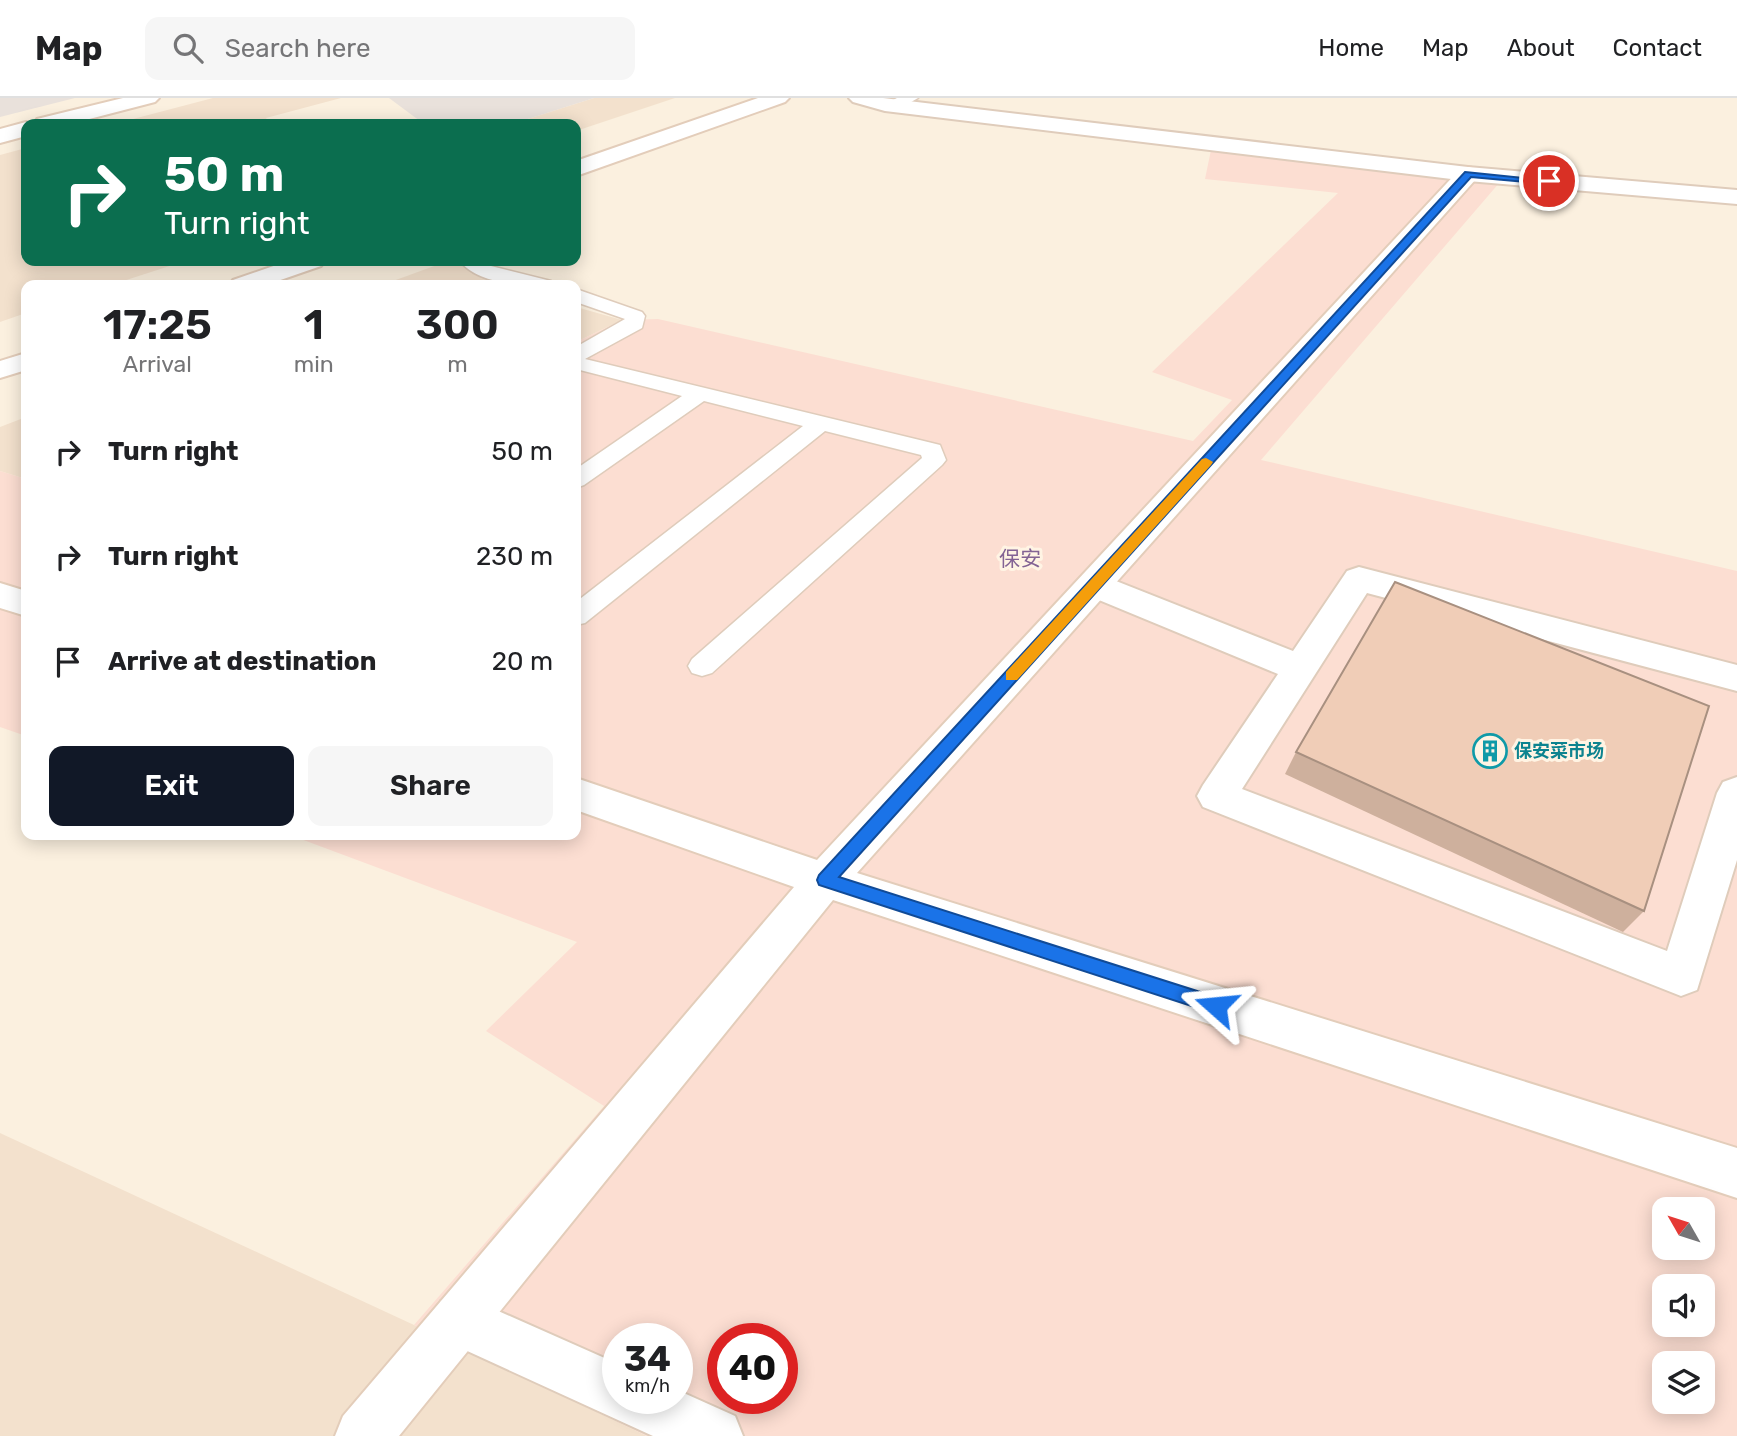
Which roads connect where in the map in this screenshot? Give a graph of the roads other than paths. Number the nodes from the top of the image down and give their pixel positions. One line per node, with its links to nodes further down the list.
1 (148, 98): 5 (street)
2 (778, 98): 8 (street)
3 (860, 98): 4 (street)
4 (902, 102): 9 (street)
5 (65, 119)
6 (21, 130): 7 (street)
7 (0, 136)
8 (581, 167)
9 (1468, 174): 10 (street); 23 (street)
10 (1737, 198)
11 (297, 266): 13 (street)
12 (476, 266): 14 (lane)
13 (257, 280)
14 (524, 280)
15 (581, 297): 16 (lane)
16 (581, 352)
17 (21, 363): 19 (street)
18 (581, 364): 20 (lane)
19 (0, 370)
20 (701, 393): 21 (lane); 22 (lane)
21 (821, 423): 26 (lane); 27 (lane)
22 (581, 477)
23 (1094, 586): 28 (street); 32 (street)
24 (0, 595): 25 (street)
25 (21, 602)
26 (581, 612)
27 (702, 666)
28 (1302, 669): 29 (street); 30 (street)
29 (1737, 678)
30 (1737, 793)
31 (581, 796): 32 (street)
32 (825, 880): 33 (street); 34 (street)
33 (1737, 1173)
34 (460, 1320): 35 (street); 37 (street)
35 (602, 1385)
36 (667, 1414): 38 (street)
37 (363, 1436)
38 (715, 1436)

